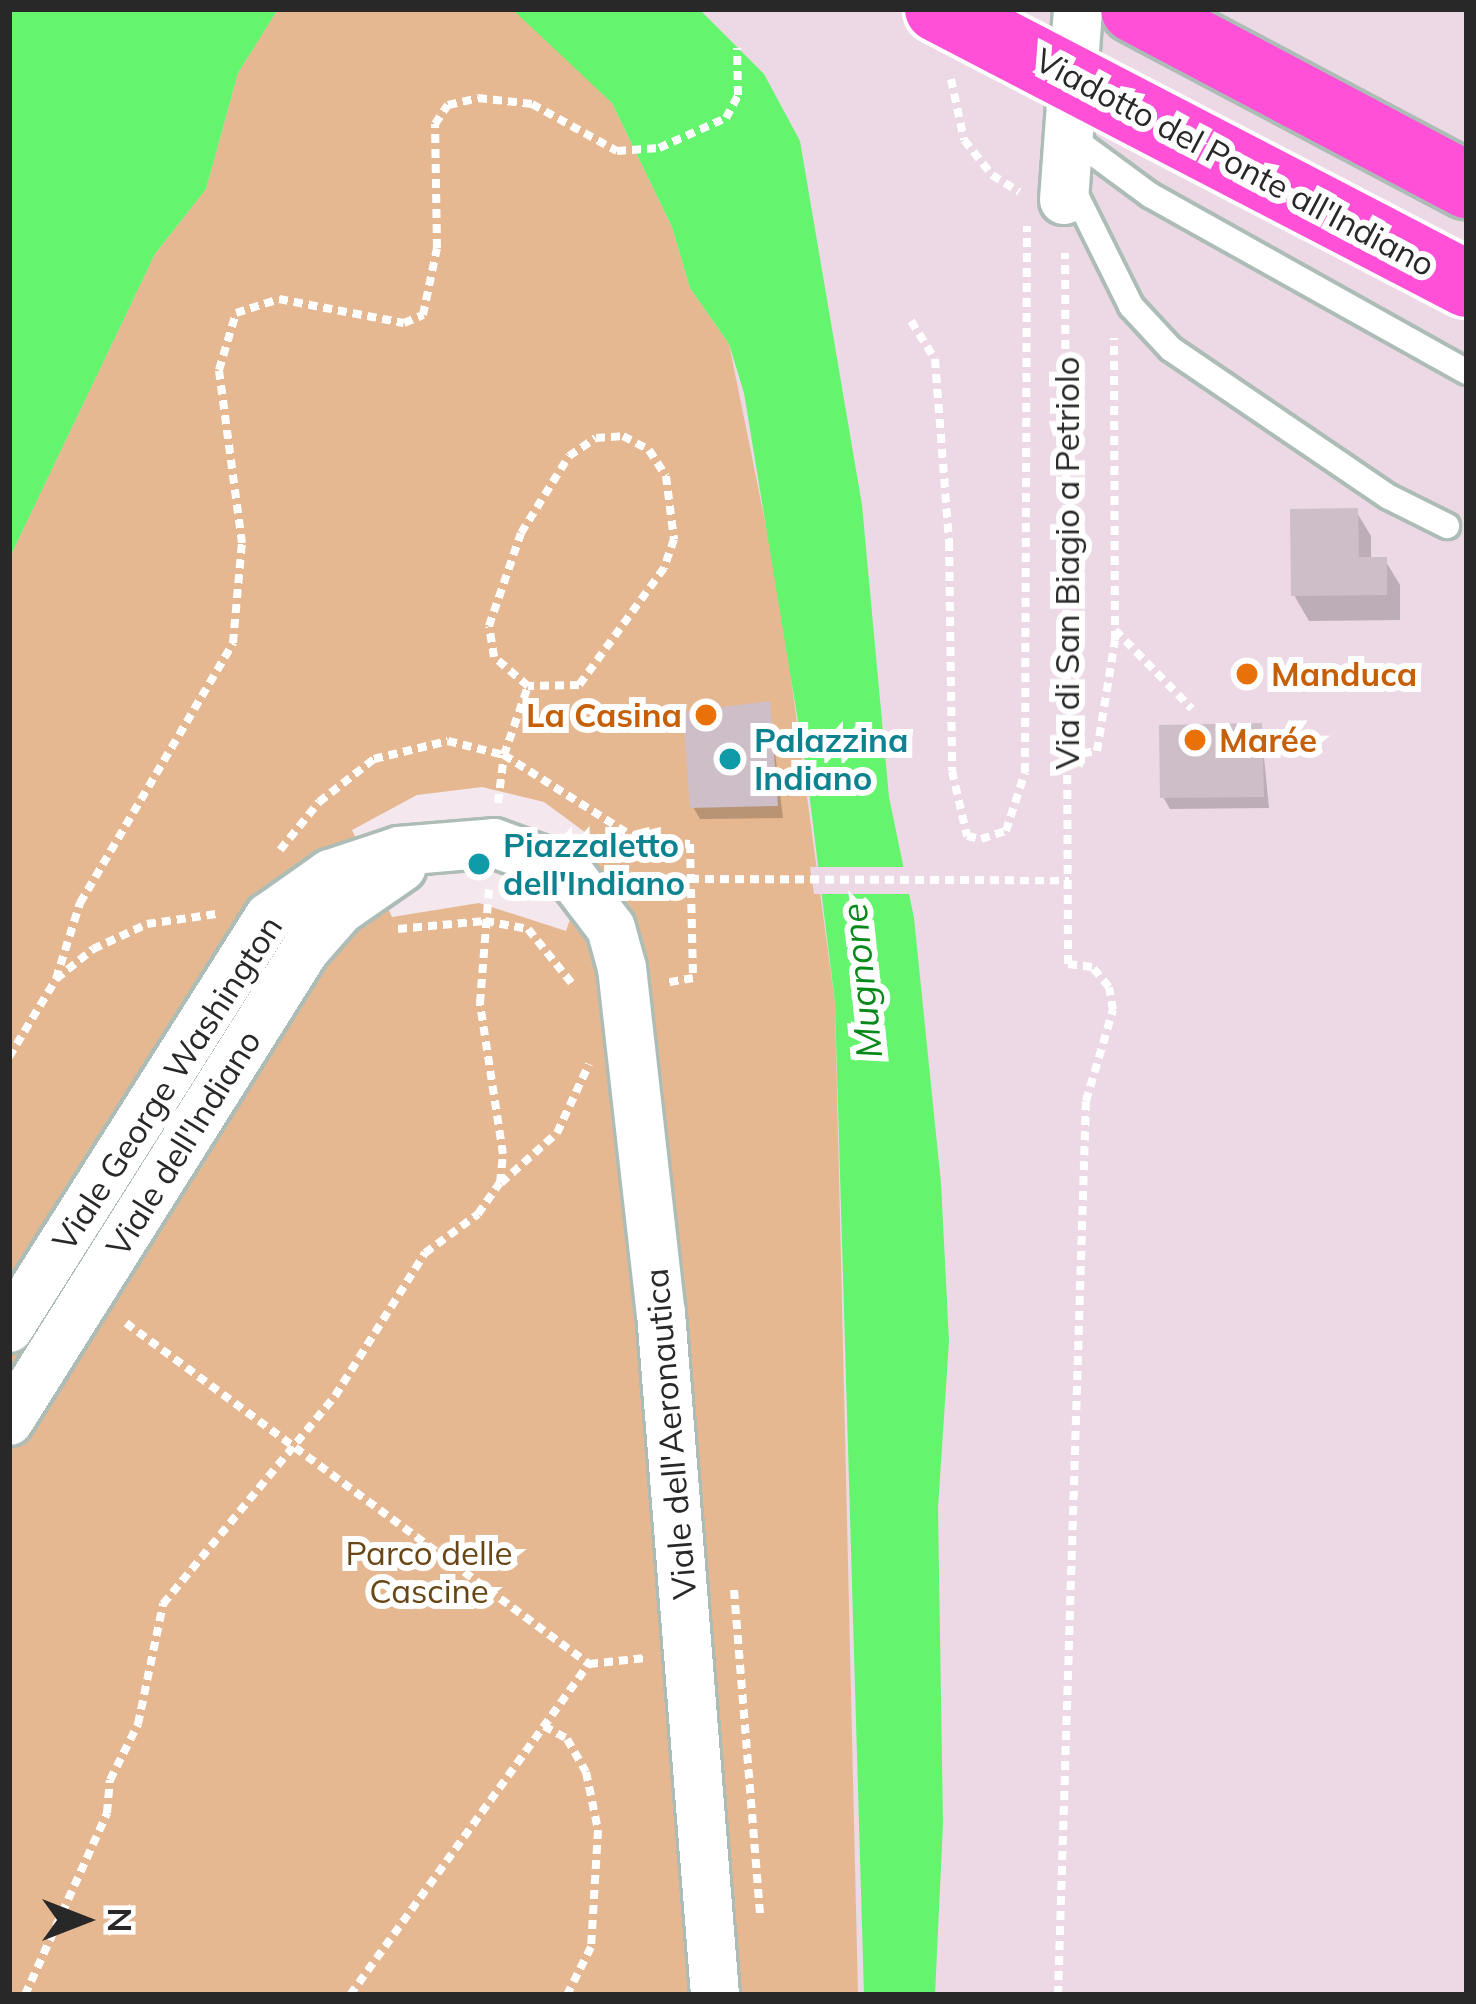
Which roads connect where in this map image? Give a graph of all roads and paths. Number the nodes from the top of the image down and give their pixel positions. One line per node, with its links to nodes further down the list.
1 (1078, 9): 6 (street)
2 (1134, 9): 5 (highway)
3 (947, 36): 6 (path); 8 (highway, Viadotto del Ponte all'Indiano, bridge)
4 (737, 48): 25 (path)
5 (1467, 185)
6 (1058, 190): 7 (lane); 9 (path); 10 (lane); 16 (path, Via di San Biagio a Petriolo)
7 (1113, 271): 11 (lane); 12 (path)
8 (1467, 284)
9 (910, 321)
10 (1467, 372)
11 (1447, 526)
12 (1115, 630): 14 (path); 16 (path)
13 (528, 686): 13 (path); 15 (path)
14 (1192, 709)
15 (503, 755)
16 (1068, 756): 20 (path, Via di San Biagio a Petriolo)
17 (690, 844): 19 (path)
18 (363, 874): 23 (street, Viale dell'Indiano); 27 (street, Viale dell'Aeronautica); 32 (street, Viale George Washington)
19 (693, 879): 20 (path); 24 (path)
20 (1064, 880): 42 (path, Via di San Biagio a Petriolo)
21 (232, 914): 25 (path)
22 (485, 921): 23 (path); 26 (path); 30 (path)
23 (323, 925): 31 (street, Viale dell'Indiano)
24 (693, 978)
25 (56, 979): 28 (path)
26 (580, 998)
27 (603, 1049): 29 (path); 30 (path); 41 (street, Viale dell'Aeronautica)
28 (9, 1057)
29 (593, 1085)
30 (500, 1184): 34 (path)
31 (88, 1295): 33 (street, Viale dell'Indiano); 34 (path)
32 (9, 1328)
33 (9, 1421)
34 (289, 1443): 37 (path); 38 (path)
35 (645, 1635): 36 (path)
36 (649, 1671)
37 (544, 1726): 39 (path); 40 (path)
38 (26, 1995)
39 (350, 1995)
40 (567, 1995)
41 (715, 1995)
42 (1058, 1995)

